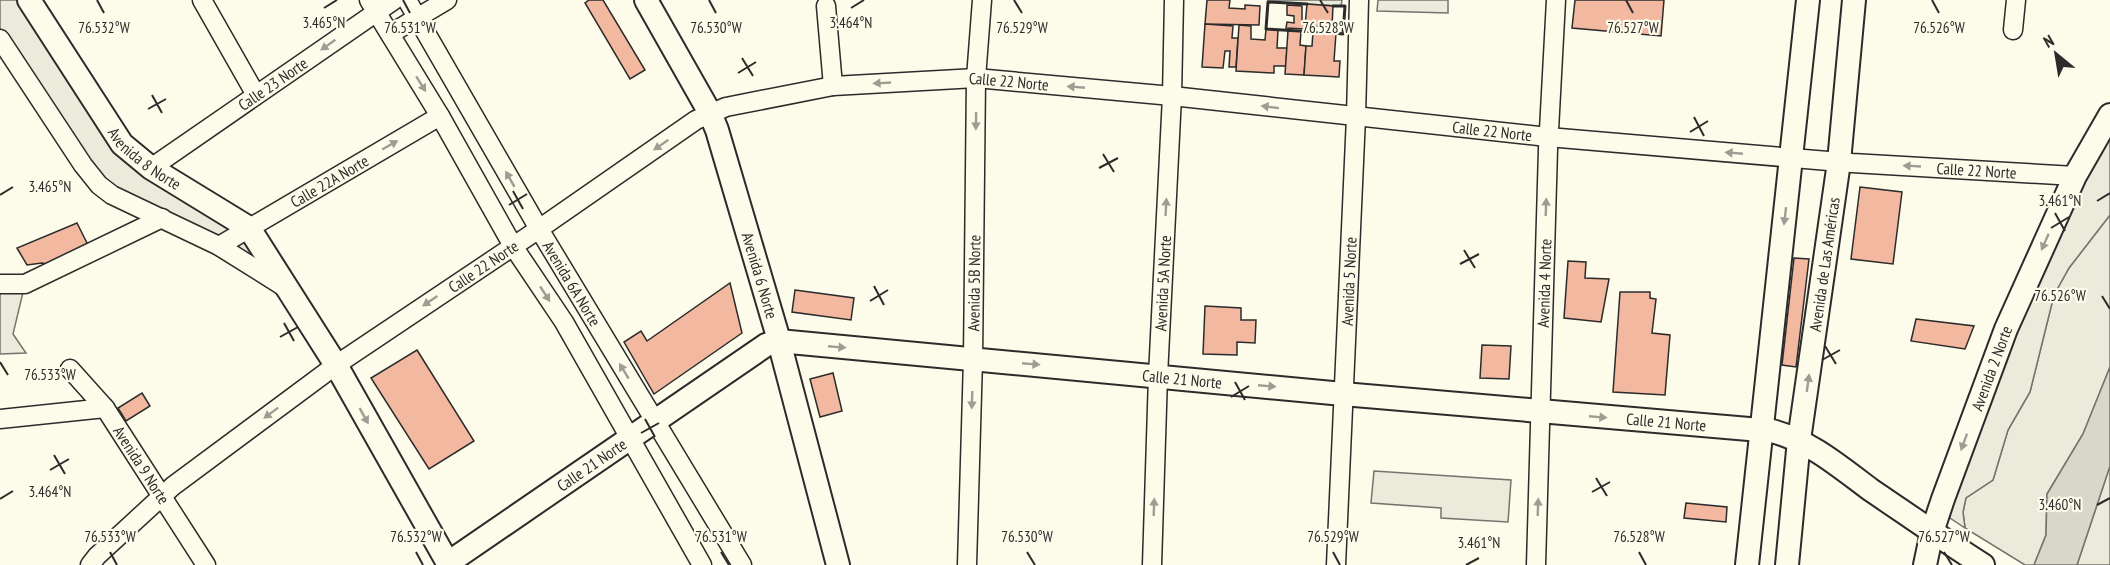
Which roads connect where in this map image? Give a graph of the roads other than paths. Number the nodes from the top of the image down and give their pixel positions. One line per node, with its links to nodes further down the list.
1 (29, 0): 31 (main road, Avenida 8 Norte)
2 (202, 0): 22 (street)
3 (394, 0): 14 (street, Calle 23 Norte)
4 (407, 0): 16 (street, Avenida 6A Norte)
5 (447, 0): 16 (street)
6 (646, 0): 24 (main road, Avenida 6 Norte)
7 (982, 0): 20 (street, Avenida 5B Norte)
8 (1174, 0): 23 (street, Avenida 5A Norte)
9 (1359, 0): 27 (street, Avenida 5 Norte)
10 (1556, 0): 28 (street, Avenida 4 Norte)
11 (1808, 0): 29 (main road)
12 (1854, 0): 30 (main road, Avenida de Las Américas)
13 (2016, 0): 17 (street)
14 (373, 6): 18 (street, Avenida 6A Norte); 22 (street, Calle 23 Norte, one-way to 22)
15 (826, 6): 21 (street)
16 (418, 18): 18 (street); 35 (street, Avenida 6A Norte, one-way to 16)
17 (2013, 30)
18 (390, 34): 26 (street, Avenida 6A Norte, one-way to 26)
19 (0, 39): 33 (street, Avenida 8 Norte)
20 (976, 78): 21 (street, Calle 22 Norte, one-way to 21); 23 (street, Calle 22 Norte, one-way to 20); 41 (street, Avenida 5B Norte, one-way to 41)
21 (833, 86): 24 (street, Calle 22 Norte)
22 (256, 95): 31 (street, Calle 23 Norte)
23 (1172, 96): 27 (street, Calle 22 Norte, one-way to 23); 44 (street, Avenida 5A Norte, one-way to 23)
24 (710, 113): 35 (street, Calle 22 Norte, one-way to 35); 40 (main road, Avenida 6 Norte)
25 (2110, 115): 32 (main road, Avenida 2 Norte)
26 (440, 116): 34 (street, Calle 22A Norte, one-way to 26); 37 (street, Avenida 6A Norte)
27 (1356, 117): 28 (street, Calle 22 Norte); 45 (street, Avenida 5 Norte)
28 (1548, 137): 29 (street, Calle 22 Norte, one-way to 28); 47 (street, Avenida 4 Norte, one-way to 28)
29 (1793, 158): 30 (street, Calle 22 Norte); 50 (main road, one-way to 50)
30 (1839, 162): 32 (street, Calle 22 Norte, one-way to 30); 52 (main road, Avenida de Las Américas, one-way to 30)
31 (151, 168): 34 (main road, Avenida 8 Norte)
32 (2075, 176): 54 (main road, Avenida 2 Norte, one-way to 54)
33 (162, 218): 36 (street, Avenida 8 Norte); 38 (street)
34 (249, 228): 36 (street, Calle 22A Norte); 39 (main road, Avenida 8 Norte)
35 (539, 229): 37 (street, Calle 22 Norte); 49 (street, Avenida 6A Norte, one-way to 35)
36 (219, 246): 39 (street, Avenida 8 Norte)
37 (513, 246): 42 (street, Calle 22 Norte, one-way to 42); 51 (street, Avenida 6A Norte, one-way to 51)
38 (0, 284)
39 (286, 289): 42 (main road, Avenida 8 Norte)
40 (779, 341): 41 (main road, Calle 21 Norte, one-way to 41); 49 (main road, Calle 21 Norte); 60 (main road, Avenida 6 Norte)
41 (973, 359): 44 (main road, Calle 21 Norte, one-way to 44); 61 (street, Avenida 5B Norte, one-way to 61)
42 (336, 365): 53 (street, Calle 22 Norte, one-way to 53); 55 (main road, Avenida 8 Norte, one-way to 55)
43 (70, 369): 46 (street, Avenida 9 Norte)
44 (1158, 376): 45 (main road, Calle 21 Norte, one-way to 45); 62 (street, Avenida 5A Norte, one-way to 44)
45 (1343, 394): 47 (main road, Calle 21 Norte); 63 (street, Avenida 5 Norte)
46 (105, 408): 48 (street); 53 (street, Avenida 9 Norte)
47 (1540, 411): 50 (main road, Calle 21 Norte, one-way to 50); 64 (street, Avenida 4 Norte, one-way to 47)
48 (0, 419)
49 (654, 421): 51 (main road, Calle 21 Norte); 59 (street, Avenida 6A Norte)
50 (1761, 431): 52 (main road, Calle 21 Norte); 65 (main road)
51 (629, 438): 55 (main road, Calle 21 Norte); 58 (street, Avenida 6A Norte)
52 (1799, 440): 54 (main road, Calle 21 Norte); 66 (main road, Avenida de Las Américas)
53 (162, 497): 56 (street, Calle 22 Norte); 57 (street, Avenida 9 Norte)
54 (1932, 532): 67 (main road, Avenida 2 Norte); 68 (main road, Calle 21 Norte)
55 (447, 564)
56 (90, 565)
57 (206, 565)
58 (702, 565)
59 (742, 565)
60 (838, 565)
61 (967, 565)
62 (1152, 565)
63 (1336, 565)
64 (1536, 565)
65 (1747, 565)
66 (1787, 565)
67 (1924, 565)
68 (1983, 565)

